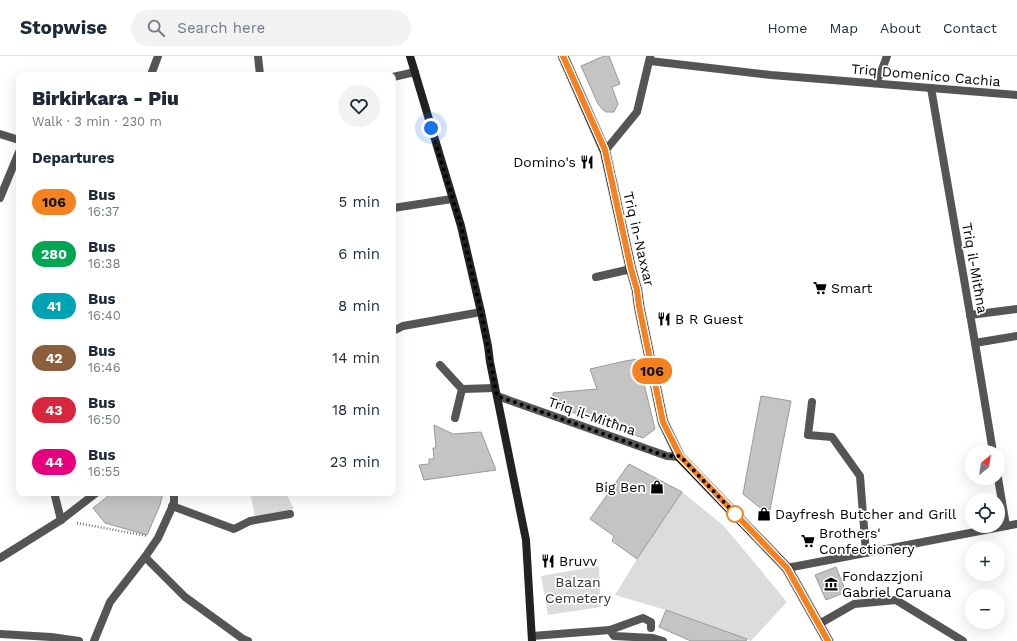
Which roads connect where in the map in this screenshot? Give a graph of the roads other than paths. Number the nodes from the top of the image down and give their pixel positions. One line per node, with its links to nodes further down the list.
1 (158, 56): 7 (street)
2 (258, 56): 8 (street)
3 (410, 56): 9 (main road)
4 (563, 56): 16 (main road, Triq in-Naxxar)
5 (887, 56): 11 (street)
6 (650, 58): 11 (street, Triq Domenico Cachia); 16 (street, Triq Domenico Cachia)
7 (152, 72)
8 (260, 72)
9 (415, 72): 10 (street); 19 (main road)
10 (396, 76)
11 (875, 83): 12 (street, Triq Domenico Cachia)
12 (931, 88): 13 (street, Triq Domenico Cachia); 25 (street, Triq il-Mitħna)
13 (1017, 95)
14 (0, 134): 15 (street)
15 (16, 139)
16 (605, 150): 21 (main road, Triq in-Naxxar)
17 (16, 159): 18 (street)
18 (0, 198)
19 (452, 199): 20 (street); 24 (main road)
20 (396, 208)
21 (631, 269): 22 (street); 35 (main road, Triq in-Naxxar)
22 (596, 277)
23 (1017, 309): 25 (street)
24 (481, 312): 26 (street); 31 (main road)
25 (970, 315): 28 (street, Triq il-Mitħna)
26 (396, 330)
27 (1017, 336): 28 (street)
28 (976, 343): 34 (street, Triq il-Mitħna)
29 (440, 365): 30 (street)
30 (462, 389): 31 (street); 33 (street)
31 (496, 392): 35 (street, Triq il-Mitħna); 53 (main road)
32 (812, 402): 45 (street)
33 (455, 418)
34 (992, 445)
35 (680, 456): 48 (main road, Triq in-Naxxar)
36 (999, 485): 44 (street)
37 (55, 496): 42 (street)
38 (92, 496): 42 (street)
39 (174, 496): 40 (street)
40 (172, 506): 41 (street); 46 (street)
41 (290, 514)
42 (61, 520): 47 (street)
43 (1017, 524): 44 (street)
44 (1006, 526): 45 (street)
45 (866, 553): 48 (street)
46 (145, 557): 56 (street); 57 (street)
47 (0, 558)
48 (787, 568): 49 (main road, Triq in-Naxxar)
49 (819, 624): 59 (main road, Triq in-Naxxar); 60 (street)
50 (651, 628): 51 (street)
51 (610, 630): 53 (street); 54 (street)
52 (0, 634): 55 (street)
53 (532, 638)
54 (653, 639): 58 (street)
55 (79, 641)
56 (94, 641)
57 (248, 641)
58 (663, 641)
59 (828, 641)
60 (963, 641)

